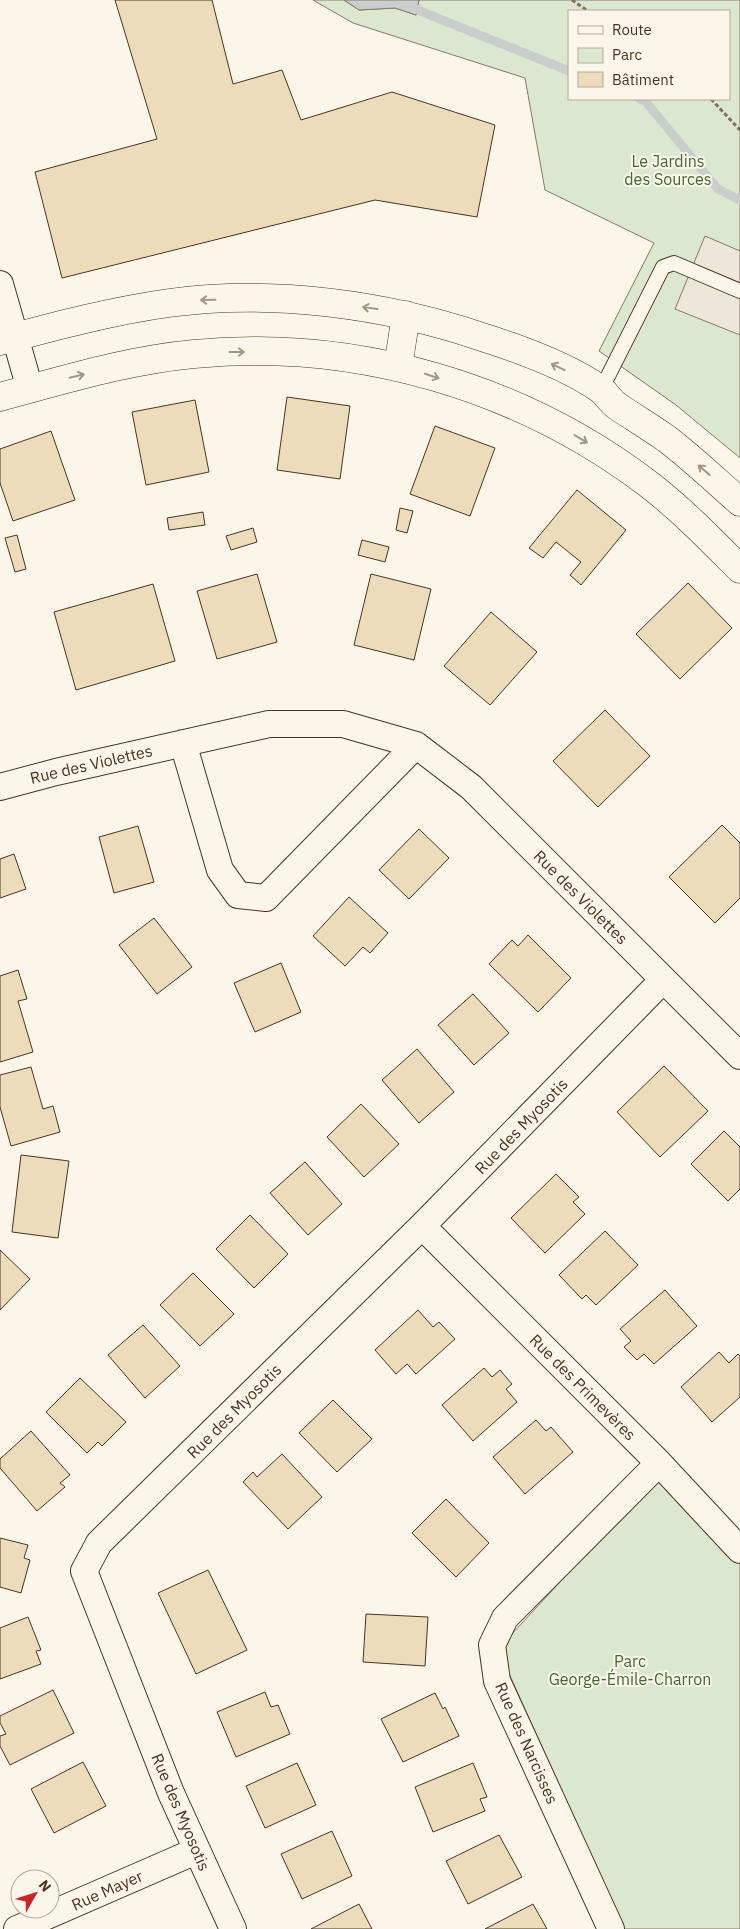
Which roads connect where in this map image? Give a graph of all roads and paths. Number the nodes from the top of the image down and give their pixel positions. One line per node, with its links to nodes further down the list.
1 (572, 0): 2 (path)
2 (587, 10)
3 (712, 100): 4 (path)
4 (740, 130)
5 (0, 284): 8 (street)
6 (740, 291): 11 (lane)
7 (406, 315): 8 (street, one-way to 8); 9 (street); 11 (street, one-way to 7)
8 (7, 339): 10 (street)
9 (398, 367): 10 (street, one-way to 9); 14 (street, one-way to 14)
10 (30, 389): 12 (street)
11 (601, 390): 13 (street, one-way to 11)
12 (0, 397)
13 (740, 502)
14 (740, 569)
15 (183, 743): 16 (street, Rue des Violettes); 16 (street); 17 (street, Rue des Violettes)
16 (416, 746): 18 (street, Rue des Violettes)
17 (0, 787)
18 (663, 980): 19 (street, Rue des Violettes); 20 (street, Rue des Myosotis)
19 (740, 1056)
20 (422, 1226): 21 (street, Rue des Primevères); 23 (street, Rue des Myosotis)
21 (659, 1463): 22 (street, Rue des Primevères); 26 (street, Rue des Narcisses)
22 (740, 1550)
23 (196, 1851): 24 (street, Rue Mayer); 25 (street, Rue des Myosotis)
24 (17, 1929)
25 (233, 1929)
26 (611, 1929)

